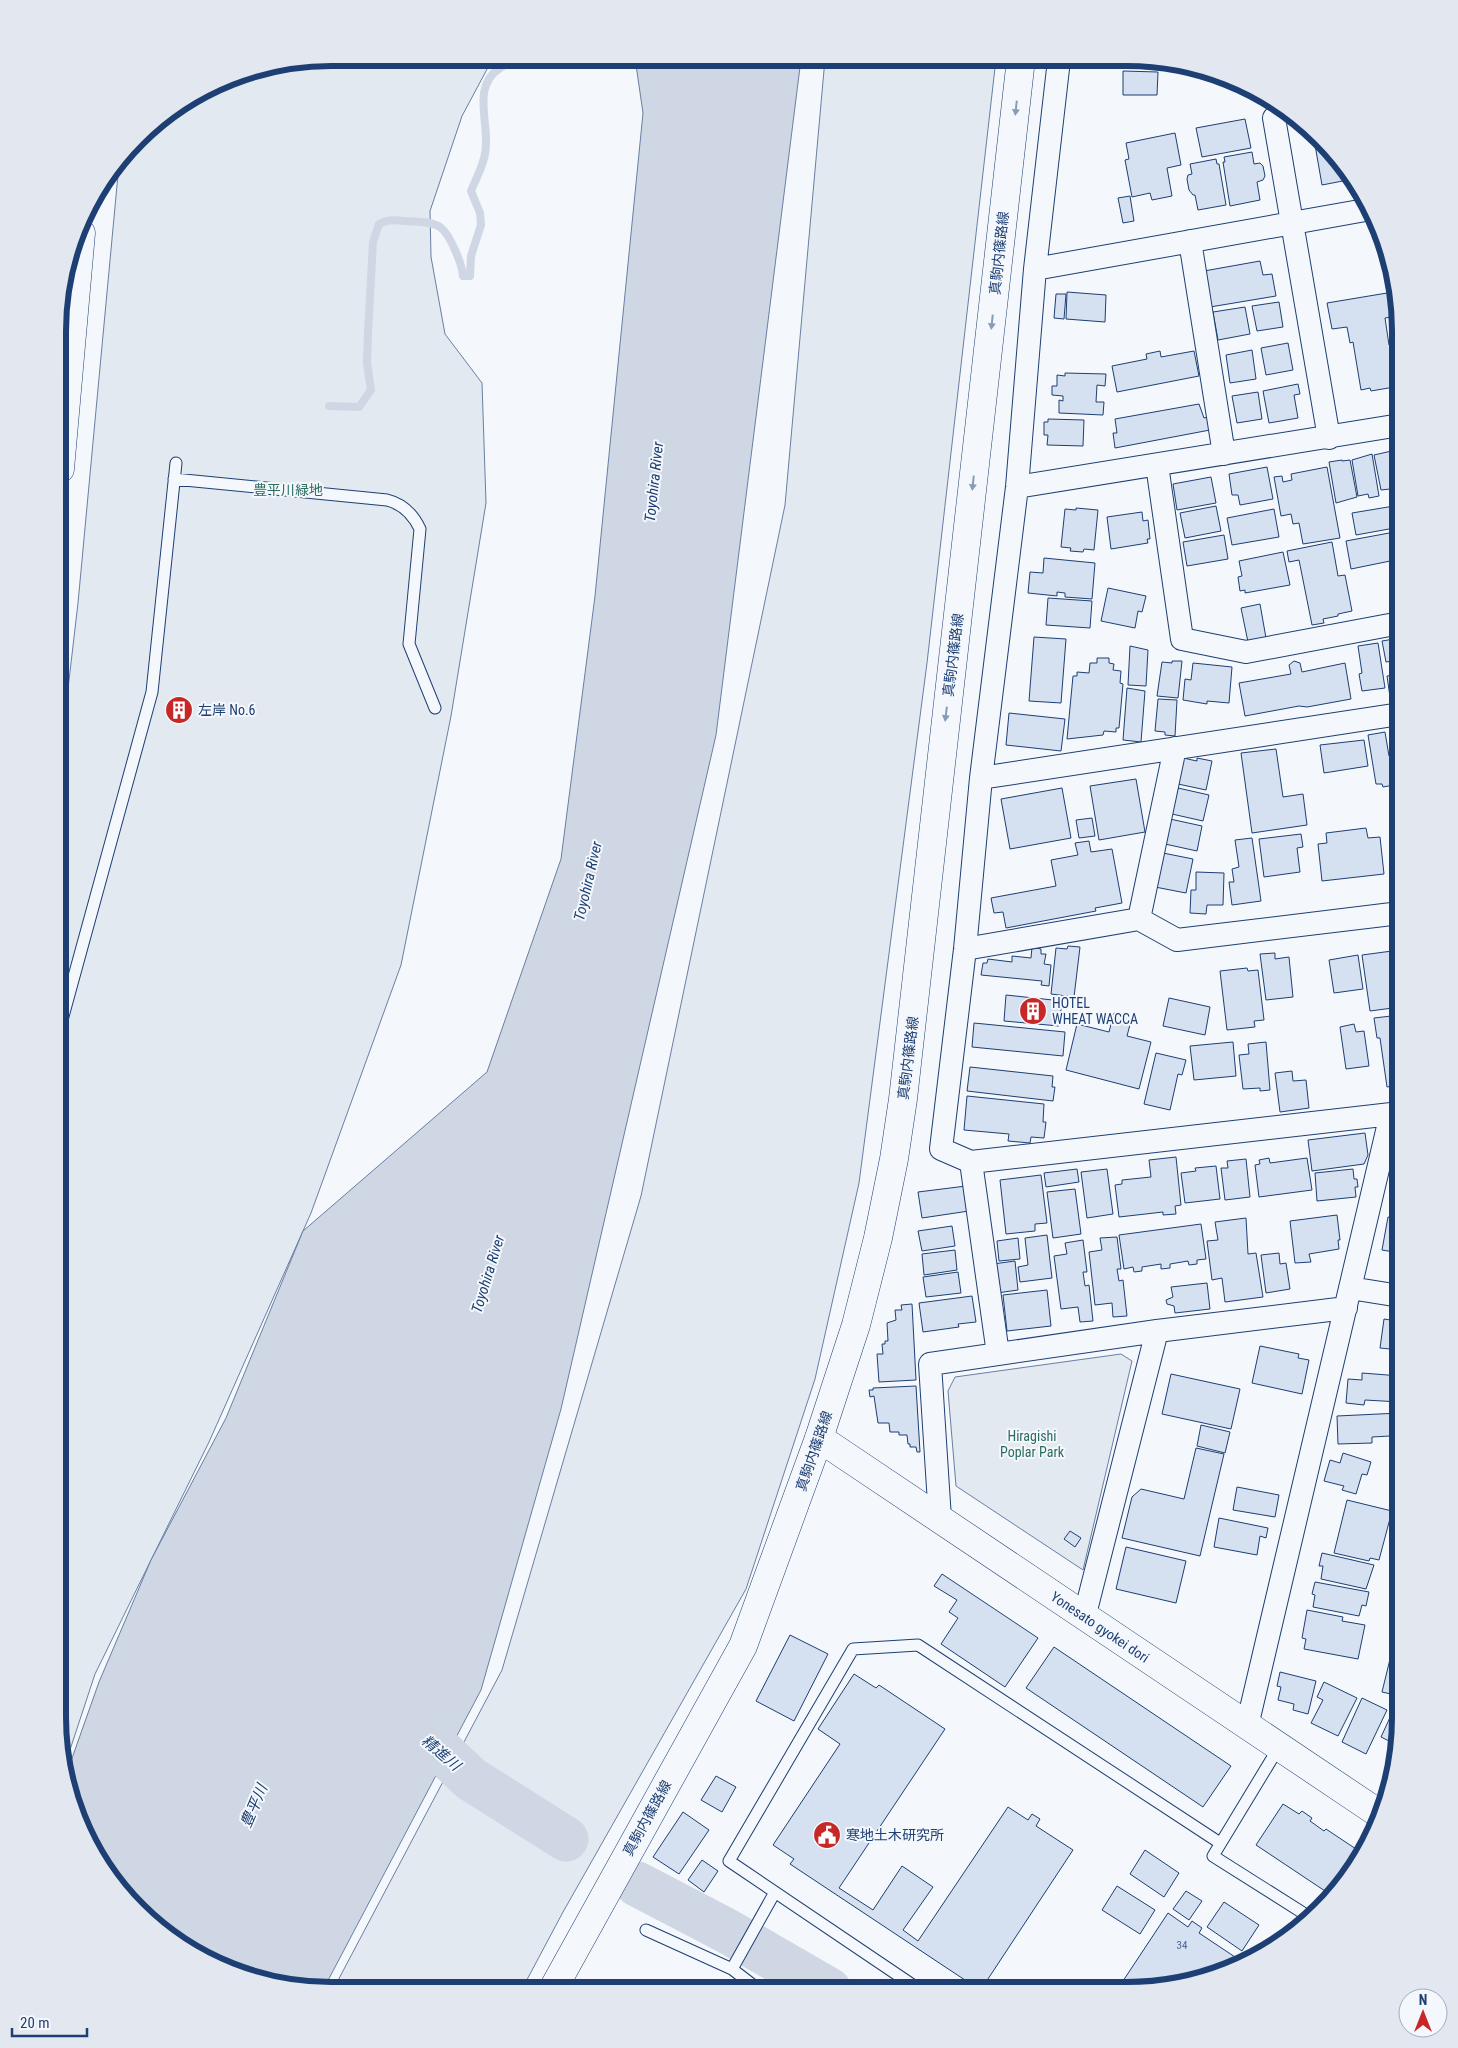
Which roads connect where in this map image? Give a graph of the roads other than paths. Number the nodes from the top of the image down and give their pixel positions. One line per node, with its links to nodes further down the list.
1 (1020, 66): 33 (main road, 真駒内篠路線, one-way to 33)
2 (1058, 66): 8 (street)
3 (1274, 118): 5 (street)
4 (1362, 211): 5 (street)
5 (1292, 223): 6 (street); 11 (street)
6 (1190, 241): 8 (street); 12 (street)
7 (80, 247): 9 (main road)
8 (1035, 269): 16 (street)
9 (66, 402)
10 (1392, 426): 11 (street)
11 (1329, 438): 12 (street)
12 (1224, 454): 14 (street)
13 (176, 463): 15 (lane)
14 (1157, 465): 16 (street); 17 (street)
15 (174, 479): 18 (lane); 25 (lane)
16 (1017, 487): 21 (street)
17 (1392, 625)
18 (436, 708)
19 (1392, 715): 20 (street)
20 (1175, 748): 21 (street); 23 (street)
21 (981, 778): 24 (street)
22 (1392, 913): 23 (street)
23 (1139, 919): 24 (street)
24 (966, 949): 28 (street)
25 (66, 1005)
26 (1392, 1114): 28 (street)
27 (1392, 1129): 30 (street)
28 (971, 1162): 32 (street)
29 (1392, 1296): 30 (street)
30 (1348, 1298): 31 (street); 36 (street)
31 (1157, 1332): 32 (street); 35 (street)
32 (998, 1354): 34 (street)
33 (819, 1438): 34 (main road, Yonesato gyokei dori); 44 (main road, 真駒内篠路線)
34 (940, 1519): 35 (main road, Yonesato gyokei dori)
35 (1084, 1618): 36 (main road, Yonesato gyokei dori)
36 (1247, 1726): 37 (main road, Yonesato gyokei dori)
37 (1279, 1747): 38 (main road, Yonesato gyokei dori); 39 (lane)
38 (1375, 1811)
39 (1220, 1843): 40 (lane); 41 (lane)
40 (775, 1892): 43 (lane); 46 (lane)
41 (1304, 1913)
42 (646, 1930): 43 (lane)
43 (732, 1970): 45 (lane)
44 (557, 1982)
45 (748, 1982)
46 (908, 1982)

